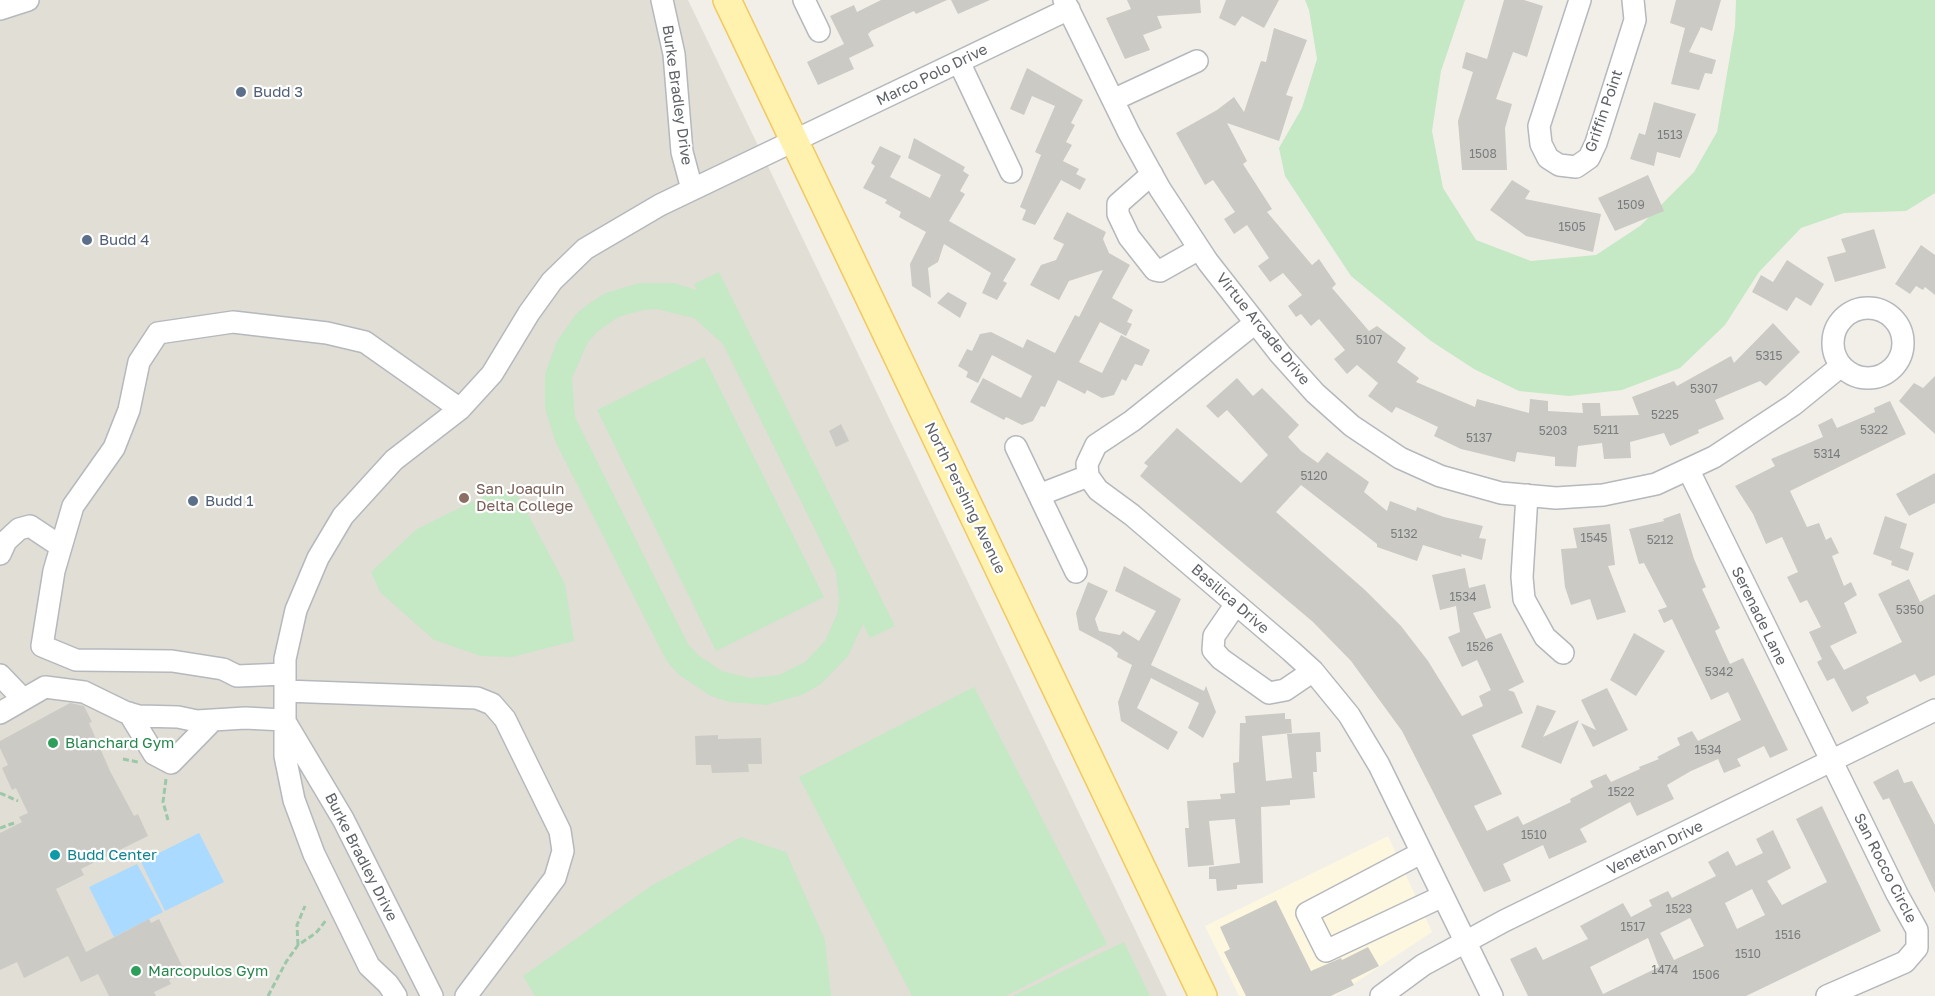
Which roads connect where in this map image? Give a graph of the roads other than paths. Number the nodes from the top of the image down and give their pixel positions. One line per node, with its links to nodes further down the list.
1 (28, 0): 8 (street)
2 (662, 0): 16 (street, Burke Bradley Drive)
3 (727, 0): 13 (main road, North Pershing Avenue)
4 (804, 0): 9 (street)
5 (1580, 0): 6 (street, Griffin Point)
6 (1633, 0)
7 (1067, 5): 11 (street, Marco Polo Drive); 12 (street, Virtue Arcade Drive)
8 (0, 9)
9 (819, 31)
10 (1197, 61): 12 (street)
11 (959, 62): 13 (street, Marco Polo Drive); 14 (street)
12 (1113, 100): 15 (street, Virtue Arcade Drive)
13 (795, 142): 16 (street, Burke Bradley Drive); 47 (main road, North Pershing Avenue)
14 (1011, 172)
15 (1152, 174): 17 (street, Virtue Arcade Drive); 17 (street)
16 (692, 189): 20 (street, Burke Bradley Drive)
17 (1199, 249): 18 (street, Virtue Arcade Drive)
18 (1255, 323): 23 (street); 25 (street, Virtue Arcade Drive)
19 (1841, 366): 22 (street, Virtue Arcade Drive)
20 (460, 409): 26 (street); 33 (street, Burke Bradley Drive)
21 (1016, 447): 24 (street)
22 (1688, 470): 25 (street, Virtue Arcade Drive); 40 (street, Serenade Lane)
23 (1088, 476): 24 (street); 29 (street, Basilica Drive)
24 (1040, 495): 28 (street)
25 (1527, 495): 30 (street)
26 (60, 546): 27 (street); 33 (street)
27 (0, 552)
28 (1076, 572)
29 (1236, 604): 31 (street, Basilica Drive); 31 (street)
30 (1563, 653)
31 (1312, 671): 41 (street, Basilica Drive)
32 (0, 675): 34 (street)
33 (285, 682): 38 (street, Burke Bradley Drive); 46 (street)
34 (23, 699): 36 (street); 37 (street)
35 (1935, 710): 40 (street, Venetian Drive)
36 (0, 713)
37 (129, 713): 39 (street); 39 (street)
38 (284, 720): 39 (street); 44 (street, Burke Bradley Drive); 45 (street, Burke Bradley Drive)
39 (212, 721)
40 (1831, 762): 43 (street, Venetian Drive); 50 (street, San Rocco Circle)
41 (1422, 853): 42 (street, Basilica Drive); 42 (street)
42 (1443, 896): 43 (street, Basilica Drive)
43 (1465, 942): 48 (street, Venetian Drive); 49 (street)
44 (396, 996)
45 (432, 996)
46 (466, 996)
47 (1203, 996)
48 (1382, 996)
49 (1492, 996)
50 (1827, 996)

